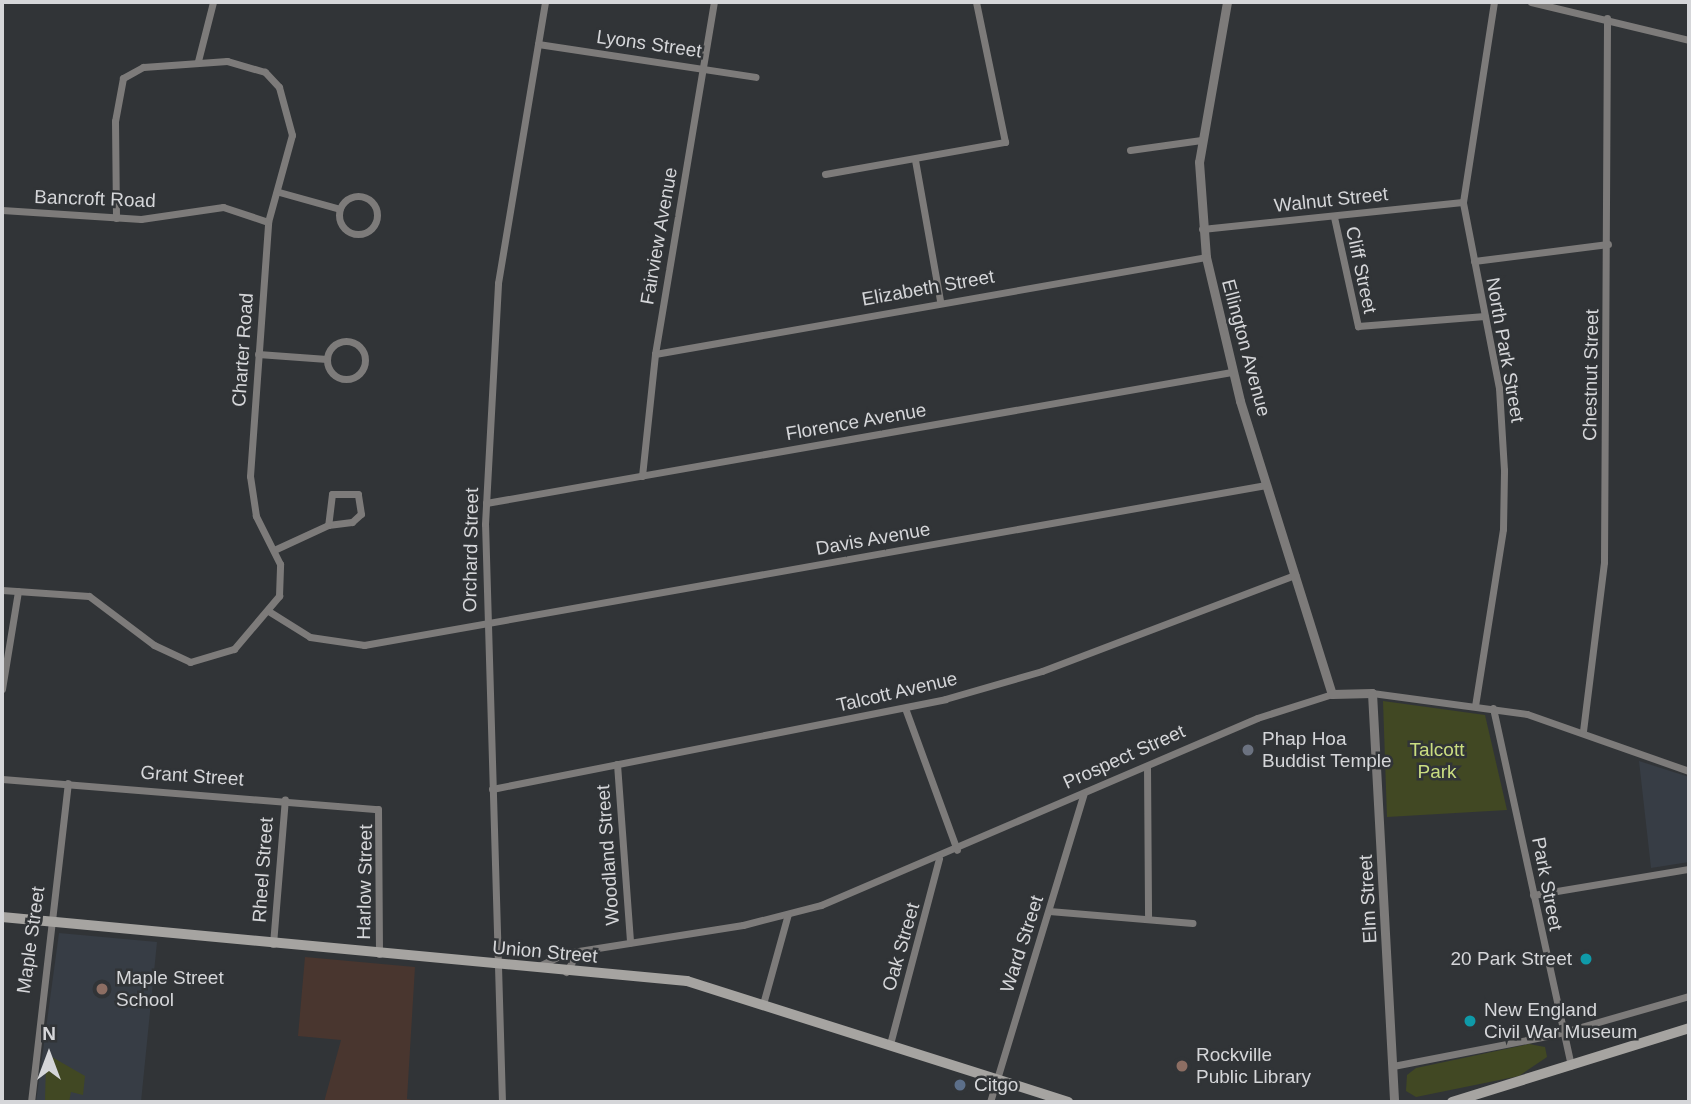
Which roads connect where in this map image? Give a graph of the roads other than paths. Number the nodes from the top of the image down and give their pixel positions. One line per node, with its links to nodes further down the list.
1 (213, 2): 11 (street)
2 (545, 2): 10 (street, Orchard Street)
3 (714, 2): 12 (street, Fairview Avenue)
4 (976, 2): 16 (street)
5 (1227, 2): 14 (street, Ellington Avenue)
6 (1494, 2): 19 (street, North Park Street)
7 (1531, 2): 8 (street)
8 (1607, 18): 9 (street); 26 (street, Chestnut Street)
9 (1689, 40)
10 (538, 44): 12 (street, Lyons Street); 37 (street, Orchard Street)
11 (198, 61): 18 (street, Charter Road); 23 (street, Charter Road)
12 (703, 68): 13 (street, Lyons Street); 32 (street, Fairview Avenue)
13 (756, 77)
14 (1201, 140): 15 (street); 25 (street, Ellington Avenue)
15 (1130, 150)
16 (915, 160): 17 (street); 29 (street)
17 (825, 174)
18 (279, 192): 20 (street); 24 (street, Charter Road)
19 (1463, 202): 22 (street, Walnut Street); 28 (street, North Park Street)
20 (340, 209): 20 (street)
21 (2, 210): 23 (street, Bancroft Road)
22 (1334, 217): 25 (street, Walnut Street); 30 (street, Cliff Street)
23 (116, 218): 24 (street, Bancroft Road)
24 (268, 222): 31 (street, Charter Road)
25 (1202, 229): 27 (street, Ellington Avenue)
26 (1608, 244): 28 (street); 51 (street, Chestnut Street)
27 (1206, 257): 29 (street, Elizabeth Street); 34 (street, Ellington Avenue)
28 (1474, 261): 30 (street, North Park Street)
29 (940, 301): 32 (street, Elizabeth Street)
30 (1485, 316): 48 (street, North Park Street)
31 (258, 354): 33 (street); 39 (street, Charter Road)
32 (655, 354): 35 (street, Fairview Avenue)
33 (327, 359): 33 (street)
34 (1232, 372): 35 (street, Florence Avenue); 36 (street, Ellington Avenue)
35 (642, 475): 37 (street, Florence Avenue)
36 (1266, 485): 40 (street, Ellington Avenue); 44 (street, Davis Avenue)
37 (486, 503): 44 (street, Orchard Street)
38 (328, 525): 38 (street); 39 (street)
39 (274, 550): 43 (street, Charter Road)
40 (1295, 575): 47 (street, Ellington Avenue); 49 (street, Talcott Avenue)
41 (2, 590): 42 (street, Charter Road)
42 (18, 591): 43 (street, Charter Road); 45 (street)
43 (270, 611): 44 (street, Davis Avenue)
44 (486, 625): 57 (street, Orchard Street)
45 (2, 690)
46 (1372, 693): 47 (street, Prospect Street); 48 (street, Prospect Street); 83 (street, Elm Street)
47 (1332, 694): 53 (street, Prospect Street)
48 (1475, 706): 50 (street, Prospect Street)
49 (905, 708): 52 (street, Talcott Avenue); 61 (street)
50 (1493, 708): 51 (street, Prospect Street); 64 (street, Park Street)
51 (1583, 731): 54 (street, Prospect Street)
52 (617, 764): 57 (street, Talcott Avenue); 71 (street, Woodland Street)
53 (1147, 766): 58 (street, Prospect Street); 67 (street)
54 (1689, 771)
55 (2, 779): 56 (street, Grant Street)
56 (68, 783): 59 (street, Grant Street); 69 (street, Maple Street)
57 (492, 789): 75 (street, Orchard Street)
58 (1083, 795): 61 (street, Prospect Street); 65 (street, Ward Street)
59 (285, 799): 60 (street, Grant Street); 72 (street, Rheel Street)
60 (380, 810): 74 (street, Harlow Street)
61 (957, 850): 62 (street, Prospect Street)
62 (939, 858): 66 (street, Prospect Street); 82 (street, Oak Street)
63 (1689, 869): 64 (street)
64 (1533, 895): 81 (street, Park Street)
65 (1049, 911): 67 (street); 85 (street, Ward Street)
66 (788, 915): 71 (street, Prospect Street); 79 (street)
67 (1148, 916): 70 (street)
68 (2, 917): 69 (main road, Union Street)
69 (49, 922): 72 (main road, Union Street); 86 (street, Maple Street)
70 (1193, 923)
71 (631, 943): 73 (street, Prospect Street)
72 (273, 944): 74 (main road, Union Street)
73 (578, 952): 76 (street, Prospect Street); 77 (street)
74 (379, 954): 75 (main road, Union Street)
75 (498, 966): 76 (main road, Union Street); 87 (street, Orchard Street)
76 (535, 969): 77 (main road, Union Street)
77 (566, 972): 79 (main road, Union Street)
78 (1689, 996): 81 (street)
79 (763, 1004): 82 (main road, Union Street)
80 (1689, 1028): 84 (main road)
81 (1560, 1033): 83 (street); 84 (street, Park Street)
82 (890, 1044): 85 (main road, Union Street)
83 (1393, 1066): 90 (street, Elm Street)
84 (1571, 1067): 91 (main road)
85 (995, 1078): 88 (street, Ward Street); 89 (main road, Union Street)
86 (31, 1102)
87 (502, 1102)
88 (990, 1102)
89 (1068, 1102)
90 (1394, 1102)
91 (1452, 1102)

